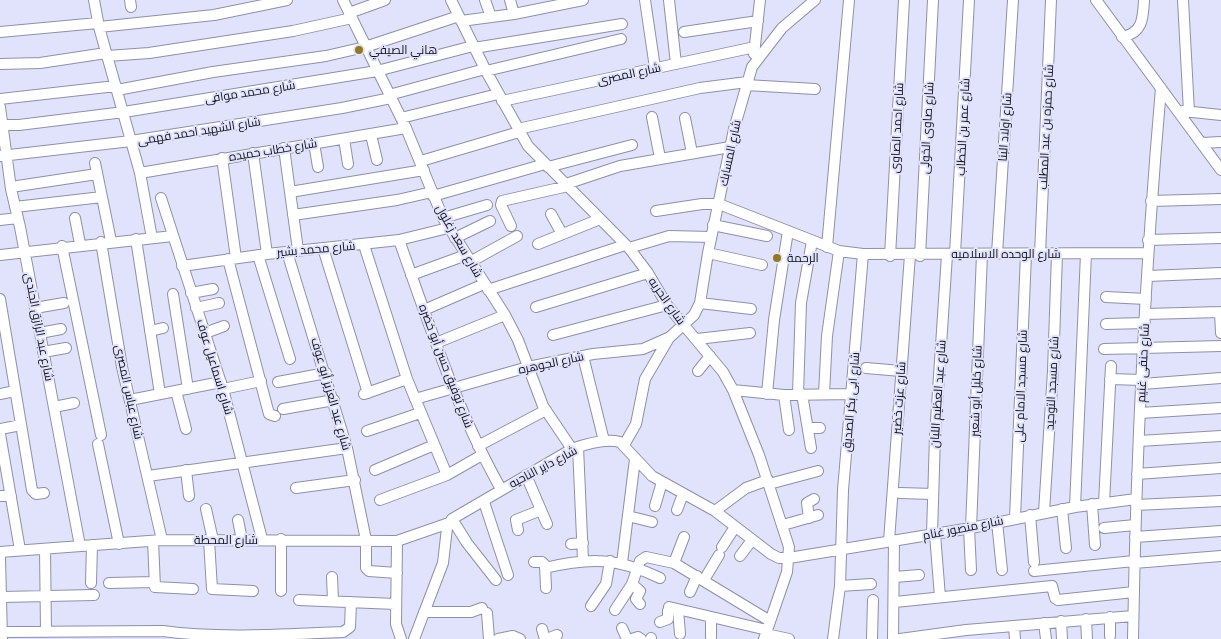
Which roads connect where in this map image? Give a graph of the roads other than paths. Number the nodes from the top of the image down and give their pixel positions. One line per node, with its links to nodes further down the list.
1 (94, 0): 28 (street)
2 (287, 0): 28 (street)
3 (343, 0): 23 (street, شارع سعد زغلول)
4 (384, 0): 23 (street)
5 (451, 0): 25 (street, شارع الحريه)
6 (485, 0): 24 (street)
7 (510, 0): 22 (street)
8 (583, 0): 22 (street)
9 (645, 0): 40 (street)
10 (669, 0): 38 (street)
11 (760, 0): 26 (street)
12 (815, 0): 39 (street, شارع المسابك)
13 (849, 0): 127 (street)
14 (904, 0): 146 (street, شارع احمد الصاوى)
15 (933, 0): 145 (street, شارع صاوى الخولى)
16 (969, 0): 136 (street, شارع عمر بن الخطاب)
17 (1013, 0): 138 (street, شارع اولاد البنا)
18 (1051, 0): 140 (street, شارع حمزه بن عبد المطلب)
19 (1096, 0): 31 (street)
20 (1144, 0): 31 (street)
21 (1183, 0): 53 (street)
22 (514, 14): 24 (street)
23 (351, 15): 35 (street, شارع سعد زغلول); 36 (street)
24 (491, 17): 25 (street)
25 (460, 18): 33 (street, شارع الحريه); 35 (street)
26 (758, 21): 30 (street); 34 (street)
27 (622, 24): 33 (street, شارع محمد موافى)
28 (99, 25): 29 (street); 36 (street)
29 (0, 32)
30 (684, 32)
31 (1122, 37): 45 (street)
32 (621, 40): 41 (street, شارع الشهيد احمد فهمى)
33 (474, 47): 41 (street, شارع الحريه); 42 (street, شارع محمد موافى)
34 (755, 47): 38 (street, شارع المصرى); 39 (street)
35 (365, 48): 42 (street, شارع سعد زغلول); 44 (street)
36 (107, 55): 37 (street); 44 (street)
37 (0, 64)
38 (676, 64): 40 (street, شارع المصرى)
39 (752, 67): 43 (street, شارع المسابك)
40 (655, 68): 48 (street, شارع المصرى)
41 (486, 70): 47 (street, شارع الشهيد احمد فهمى); 48 (street, شارع الحريه)
42 (377, 72): 47 (street, شارع سعد زغلول); 52 (street, شارع محمد موافى)
43 (747, 83): 46 (street); 60 (street); 68 (street, شارع المسابك)
44 (117, 88): 49 (street); 52 (street)
45 (1161, 88): 51 (street); 91 (street, شارع حنفى غنيم)
46 (815, 89)
47 (390, 96): 56 (street, شارع سعد زغلول); 63 (street, شارع الشهيد احمد فهمى)
48 (500, 97): 56 (street, شارع المصرى); 60 (street, شارع الحريه)
49 (0, 99)
50 (0, 107): 58 (street, شارع عبد الرازق الجندى)
51 (1177, 109): 53 (street); 66 (street)
52 (124, 112): 58 (street, شارع محمد موافى); 63 (street)
53 (1189, 112): 54 (street)
54 (1221, 115)
55 (652, 117): 74 (street)
56 (401, 118): 59 (street, شارع سعد زغلول)
57 (686, 118): 70 (street)
58 (1, 125): 72 (street, شارع عبد الرازق الجندى)
59 (406, 128): 61 (street, شارع خطاب حميده); 78 (street, شارع سعد زغلول)
60 (518, 131): 78 (street); 79 (street, شارع الحريه)
61 (370, 135): 62 (street, شارع خطاب حميده); 75 (street)
62 (344, 139): 65 (street, شارع خطاب حميده); 77 (street)
63 (131, 141): 72 (street, شارع الشهيد احمد فهمى); 82 (street)
64 (1221, 142): 66 (street)
65 (314, 143): 69 (street, شارع خطاب حميده); 80 (street)
66 (1202, 143): 81 (street)
67 (632, 145): 79 (street)
68 (730, 147): 70 (street); 93 (street, شارع المسابك)
69 (284, 148): 71 (street, شارع خطاب حميده); 87 (street)
70 (692, 152): 74 (street)
71 (253, 153): 73 (street, شارع خطاب حميده); 144 (street)
72 (3, 156): 85 (street, شارع عبد الرازق الجندى)
73 (222, 158): 82 (street, شارع خطاب حميده); 148 (street)
74 (660, 158): 84 (street)
75 (377, 160)
76 (95, 163): 83 (street, شارع عباس المصرى)
77 (348, 164)
78 (422, 166): 87 (street); 88 (street, شارع سعد زغلول)
79 (546, 166): 84 (street, شارع الحريه); 88 (street)
80 (318, 168)
81 (1221, 170)
82 (140, 172): 114 (street)
83 (97, 174): 85 (street); 89 (street, شارع عباس المصرى)
84 (567, 185): 102 (street, شارع الحريه); 106 (street)
85 (11, 188): 86 (street); 95 (street, شارع عبد الرازق الجندى)
86 (0, 189)
87 (290, 192): 98 (street)
88 (432, 194): 98 (street); 101 (street, شارع سعد زغلول)
89 (102, 197): 95 (street); 121 (street, شارع عباس المصرى)
90 (161, 198): 110 (street, شارع اسماعيل عوف)
91 (1151, 200): 92 (street); 119 (street, شارع حنفى غنيم)
92 (1221, 200)
93 (719, 204): 96 (street); 105 (street, شارع المسابك); 108 (street, شارع الوحده الاسلاميه)
94 (487, 205): 101 (street)
95 (15, 207): 99 (street, شارع عبد الرازق الجندى)
96 (656, 211)
97 (551, 214): 109 (street)
98 (294, 215): 129 (street)
99 (18, 218): 103 (street); 131 (street, شارع عبد الرازق الجندى)
100 (75, 218): 122 (street)
101 (443, 218): 107 (street, شارع سعد زغلول)
102 (600, 219): 109 (street); 126 (street, شارع الحريه)
103 (0, 220)
104 (490, 221): 115 (street)
105 (713, 225): 112 (street); 113 (street, شارع المسابك)
106 (511, 226)
107 (448, 228): 115 (street, شارع سعد زغلول); 118 (street, شارع محمد بشير)
108 (788, 231): 120 (street, شارع الوحده الاسلاميه); 216 (street)
109 (562, 234): 123 (street)
110 (173, 236): 114 (street); 150 (street, شارع اسماعيل عوف)
111 (517, 236): 147 (street)
112 (767, 236)
113 (711, 237): 126 (street); 133 (street, شارع المسابك)
114 (152, 238): 117 (street)
115 (454, 238): 147 (street, شارع سعد زغلول)
116 (1221, 238): 119 (street)
117 (136, 239): 121 (street); 179 (street)
118 (399, 240): 124 (street, شارع محمد بشير); 153 (street, شارع توفيق حسن أبو خضره)
119 (1148, 240): 134 (street, شارع حنفى غنيم)
120 (812, 241): 127 (street, شارع الوحده الاسلاميه); 217 (street)
121 (106, 242): 122 (street); 222 (street, شارع عباس المصرى)
122 (80, 244): 125 (street)
123 (538, 244)
124 (364, 245): 128 (street, شارع محمد بشير); 203 (street)
125 (62, 246): 131 (street); 311 (street)
126 (627, 247): 151 (street, شارع الحريه); 155 (street)
127 (827, 247): 130 (street, شارع الوحده الاسلاميه)
128 (323, 248): 129 (street, شارع محمد بشير); 203 (street)
129 (298, 250): 132 (street, شارع محمد بشير)
130 (839, 251): 135 (street, شارع الوحده الاسلاميه); 218 (street)
131 (25, 252): 143 (street); 167 (street, شارع عبد الرازق الجندى)
132 (287, 252): 144 (street, شارع محمد بشير); 201 (street, شارع عبد العزيز أبو عوف)
133 (708, 253): 149 (street); 164 (street, شارع المسابك)
134 (1148, 253): 142 (street, شارع الوحده الاسلاميه); 154 (street, شارع حنفى غنيم)
135 (863, 254): 146 (street, شارع الوحده الاسلاميه); 219 (street, شارع ابى بكر الصديق)
136 (951, 254): 137 (street, شارع الوحده الاسلاميه); 145 (street, شارع الوحده الاسلاميه); 265 (street, شارع عبد العظيم اللبان)
137 (982, 254): 138 (street, شارع الوحده الاسلاميه); 294 (street, شارع خليل أبو شعير)
138 (997, 254): 139 (street, شارع الوحده الاسلاميه)
139 (1026, 254): 140 (street, شارع الوحده الاسلاميه); 285 (street, شارع مسجد الامام على)
140 (1040, 254): 141 (street, شارع الوحده الاسلاميه)
141 (1057, 254): 142 (street, شارع الوحده الاسلاميه); 282 (street, شارع مسجد التوحيد)
142 (1086, 254): 276 (street)
143 (0, 255)
144 (262, 255): 148 (street, شارع محمد بشير); 195 (street)
145 (915, 255): 146 (street, شارع الوحده الاسلاميه); 200 (street, شارع عزت خضير)
146 (890, 256)
147 (468, 258): 153 (street); 155 (street, شارع سعد زغلول)
148 (232, 259): 150 (street, شارع محمد بشير); 205 (street)
149 (762, 264)
150 (182, 266): 158 (street, شارع اسماعيل عوف)
151 (648, 273): 165 (street, شارع الحريه); 166 (street)
152 (1221, 273): 154 (street)
153 (411, 275): 170 (street, شارع توفيق حسن أبو خضره)
154 (1148, 276): 161 (street, شارع حنفى غنيم)
155 (486, 287): 170 (street); 172 (street, شارع سعد زغلول)
156 (213, 289): 158 (street)
157 (173, 294): 209 (street)
158 (192, 294): 168 (street, شارع اسماعيل عوف)
159 (1106, 297): 161 (street)
160 (0, 299): 212 (street)
161 (1146, 299): 173 (street, شارع حنفى غنيم)
162 (64, 303): 167 (street)
163 (219, 303): 168 (street)
164 (700, 303): 169 (street); 175 (street, شارع المسابك)
165 (667, 305): 175 (street, شارع الحريه); 184 (street)
166 (536, 307)
167 (35, 308): 180 (street, شارع عبد الرازق الجندى)
168 (196, 308): 181 (street, شارع اسماعيل عوف)
169 (751, 308)
170 (424, 310): 187 (street, شارع توفيق حسن أبو خضره)
171 (1220, 312): 173 (street); 183 (street)
172 (505, 315): 187 (street); 197 (street, شارع سعد زغلول)
173 (1145, 319): 174 (street); 191 (street, شارع حنفى غنيم)
174 (1106, 324)
175 (684, 325): 185 (street, شارع الجوهره); 186 (street, شارع الحريه)
176 (224, 326): 181 (street)
177 (163, 328): 179 (street)
178 (61, 329): 180 (street)
179 (150, 331): 215 (street)
180 (40, 332): 192 (street, شارع عبد الرازق الجندى)
181 (204, 332): 208 (street, شارع اسماعيل عوف)
182 (750, 333): 186 (street)
183 (1221, 333)
184 (553, 335)
185 (670, 337): 193 (street, شارع الجوهره); 241 (street)
186 (697, 339): 194 (street, شارع الحريه)
187 (436, 343): 210 (street, شارع توفيق حسن أبو خضره)
188 (1221, 346): 191 (street)
189 (66, 348): 192 (street)
190 (1104, 350): 191 (street)
191 (1144, 350): 207 (street, شارع حنفى غنيم)
192 (44, 352): 225 (street, شارع عبد الرازق الجندى)
193 (583, 356): 197 (street, شارع الجوهره); 239 (street)
194 (710, 356): 199 (street); 211 (street, شارع الحريه)
195 (290, 359)
196 (1111, 366): 204 (street)
197 (528, 367): 210 (street, شارع الجوهره); 227 (street, شارع سعد زغلول)
198 (866, 368): 200 (street)
199 (698, 371)
200 (901, 371): 309 (street, شارع عزت خضير)
201 (326, 372): 206 (street); 223 (street, شارع عبد العزيز أبو عوف)
202 (1221, 378): 207 (street)
203 (407, 379): 221 (street)
204 (1110, 379): 207 (street); 273 (street)
205 (262, 381): 208 (street); 223 (street)
206 (278, 382)
207 (1142, 382): 228 (street, شارع حنفى غنيم)
208 (222, 386): 209 (street); 248 (street, شارع اسماعيل عوف)
209 (188, 389): 213 (street)
210 (453, 389): 221 (street, شارع الجوهره); 246 (street, شارع توفيق حسن أبو خضره)
211 (733, 390): 216 (street); 259 (street, شارع الحريه)
212 (16, 391): 214 (street); 230 (street)
213 (176, 391): 215 (street); 234 (street)
214 (0, 394)
215 (160, 394): 222 (street)
216 (767, 394): 220 (street)
217 (800, 394): 218 (street); 220 (street); 232 (street)
218 (824, 394): 219 (street)
219 (852, 394): 318 (street, شارع ابى بكر الصديق)
220 (784, 395): 235 (street)
221 (415, 399): 229 (street)
222 (130, 400): 256 (street, شارع عباس المصرى)
223 (334, 400): 243 (street, شارع عبد العزيز أبو عوف)
224 (74, 403): 225 (street)
225 (54, 407): 314 (street, شارع عبد الرازق الجندى)
226 (1221, 408): 228 (street)
227 (546, 410): 244 (street, شارع سعد زغلول); 246 (street)
228 (1140, 412): 240 (street, شارع حنفى غنيم)
229 (420, 413): 236 (street); 242 (street)
230 (21, 425): 231 (street); 262 (street)
231 (0, 428)
232 (808, 428): 233 (street); 245 (street)
233 (820, 428)
234 (186, 429)
235 (789, 430)
236 (367, 431)
237 (0, 434): 266 (street)
238 (1221, 436): 240 (street)
239 (604, 441): 241 (street, شارع داير الناحيه); 244 (street, شارع داير الناحيه)
240 (1138, 441): 253 (street, شارع حنفى غنيم)
241 (624, 444): 247 (street)
242 (434, 446): 251 (street); 254 (street)
243 (347, 448): 248 (street); 257 (street, شارع عبد العزيز أبو عوف)
244 (575, 448): 255 (street, شارع داير الناحيه); 310 (street)
245 (811, 448)
246 (480, 450): 254 (street); 261 (street, شارع توفيق حسن أبو خضره)
247 (635, 459): 258 (street); 284 (street)
248 (243, 462): 250 (street); 301 (street, شارع اسماعيل عوف)
249 (1221, 468): 253 (street)
250 (186, 470): 256 (street); 267 (street)
251 (375, 470)
252 (818, 471): 259 (street)
253 (1137, 474): 272 (street, شارع حنفى غنيم)
254 (447, 475): 269 (street)
255 (526, 475): 261 (street, شارع داير الناحيه); 279 (street)
256 (148, 476): 303 (street, شارع عباس المصرى)
257 (355, 480): 260 (street); 306 (street, شارع عبد العزيز أبو عوف)
258 (662, 482): 263 (street); 275 (street)
259 (768, 482): 281 (street); 292 (street, شارع الحريه)
260 (296, 488)
261 (501, 489): 271 (street, شارع داير الناحيه)
262 (44, 493)
263 (683, 494): 280 (street); 281 (street)
264 (900, 494): 265 (street)
265 (933, 494): 298 (street, شارع عبد العظيم اللبان)
266 (5, 496): 319 (street)
267 (189, 496)
268 (814, 499): 292 (street)
269 (380, 500)
270 (1221, 501): 272 (street, شارع منصور غنام)
271 (484, 502): 287 (street, شارع داير الناحيه); 336 (street)
272 (1136, 502): 273 (street, شارع منصور غنام); 291 (street, شارع حنفى غنيم)
273 (1104, 503): 274 (street, شارع منصور غنام)
274 (1092, 504): 276 (street, شارع منصور غنام); 313 (street)
275 (655, 506)
276 (1075, 507): 278 (street, شارع منصور غنام)
277 (206, 509): 304 (street)
278 (1062, 509): 282 (street, شارع منصور غنام); 316 (street)
279 (541, 510): 290 (street); 296 (street)
280 (677, 510)
281 (715, 511): 293 (street)
282 (1044, 512): 283 (street, شارع منصور غنام)
283 (1030, 515): 285 (street, شارع منصور غنام); 328 (street)
284 (628, 516): 288 (street); 329 (street)
285 (1015, 518): 289 (street, شارع منصور غنام)
286 (238, 520): 305 (street)
287 (450, 521): 308 (street, شارع المحطة); 342 (street); 369 (street)
288 (652, 522)
289 (996, 522): 294 (street, شارع منصور غنام); 334 (street)
290 (547, 524)
291 (1135, 525): 295 (street); 300 (street, شارع حنفى غنيم)
292 (783, 526): 324 (street, شارع الحريه)
293 (735, 527): 307 (street); 341 (street)
294 (970, 528): 298 (street, شارع منصور غنام); 333 (street, شارع خليل أبو شعير)
295 (1104, 528)
296 (518, 530)
297 (1221, 531): 300 (street)
298 (934, 534): 309 (street, شارع منصور غنام); 358 (street)
299 (684, 537): 330 (street)
300 (1135, 537): 328 (street, شارع حنفى غنيم)
301 (262, 539): 302 (street, شارع المحطة); 305 (street, شارع المحطة)
302 (281, 539): 306 (street, شارع المحطة); 352 (street)
303 (157, 540): 304 (street, شارع المحطة); 311 (street, شارع المحطة); 343 (street, شارع عباس المصرى)
304 (211, 540): 305 (street, شارع المحطة); 351 (street)
305 (242, 540)
306 (366, 540): 308 (street, شارع المحطة); 335 (street, شارع عبد العزيز أبو عوف)
307 (752, 540): 321 (street); 324 (street)
308 (396, 541): 335 (street)
309 (891, 541): 318 (street, شارع منصور غنام); 339 (street, شارع عزت خضير)
310 (582, 543): 312 (street); 325 (street)
311 (119, 544): 315 (street, شارع المحطة)
312 (571, 544)
313 (1095, 545)
314 (80, 546): 315 (street, شارع المحطة); 317 (street, شارع المحطة)
315 (92, 546): 344 (street)
316 (1066, 548)
317 (45, 549): 319 (street, شارع المحطة); 356 (street)
318 (841, 549): 324 (street, شارع منصور غنام); 348 (street, شارع ابى بكر الصديق)
319 (20, 550): 320 (street, شارع المحطة)
320 (0, 552)
321 (740, 556)
322 (1221, 556): 328 (street)
323 (0, 557): 357 (street)
324 (789, 558): 379 (street, شارع الحريه)
325 (583, 560): 326 (street); 332 (street)
326 (610, 561): 329 (street); 366 (street)
327 (534, 562): 332 (street)
328 (1134, 562): 354 (street, شارع حنفى غنيم)
329 (622, 563): 331 (street)
330 (674, 563): 331 (street); 341 (street)
331 (638, 567): 340 (street); 346 (street)
332 (545, 568): 349 (street)
333 (971, 570)
334 (1002, 570)
335 (396, 573): 364 (street)
336 (508, 575)
337 (919, 575): 339 (street)
338 (332, 577): 361 (street)
339 (894, 577): 363 (street, شارع عزت خضير)
340 (660, 578)
341 (700, 578): 353 (street); 379 (street)
342 (496, 580)
343 (154, 582): 345 (street); 350 (street)
344 (91, 583)
345 (109, 583)
346 (632, 584): 365 (street); 368 (street)
347 (871, 584): 348 (street)
348 (840, 586): 399 (street, شارع ابى بكر الصديق)
349 (546, 588)
350 (193, 589)
351 (253, 590)
352 (281, 591)
353 (690, 592)
354 (1134, 592): 358 (street); 370 (street, شارع حنفى غنيم)
355 (94, 595): 356 (street)
356 (45, 596): 357 (street); 380 (street)
357 (2, 597): 385 (street)
358 (940, 597): 363 (street)
359 (299, 600): 361 (street)
360 (873, 600): 400 (street)
361 (332, 601): 362 (street)
362 (351, 602): 364 (street); 382 (street)
363 (894, 602): 401 (street, شارع عزت خضير)
364 (396, 604): 390 (street)
365 (640, 604)
366 (591, 606)
367 (674, 609): 372 (street); 375 (street); 381 (street)
368 (615, 610)
369 (424, 612): 391 (street); 392 (street)
370 (1133, 616): 371 (street); 407 (street, شارع حنفى غنيم)
371 (1110, 617): 373 (street); 387 (street)
372 (712, 618): 379 (street); 388 (street)
373 (1086, 619): 374 (street); 406 (street)
374 (1061, 621): 376 (street); 405 (street)
375 (660, 622)
376 (1044, 623): 377 (street); 404 (street)
377 (1014, 626): 384 (street); 403 (street)
378 (622, 628): 395 (street)
379 (767, 631): 398 (street)
380 (46, 632): 382 (street); 385 (street)
381 (680, 634)
382 (149, 635)
383 (557, 635): 386 (street)
384 (966, 635): 389 (street)
385 (2, 636)
386 (545, 636)
387 (1110, 636)
388 (711, 637)
389 (921, 638): 402 (street)
390 (401, 639)
391 (417, 639)
392 (488, 639)
393 (498, 639): 394 (street)
394 (520, 639)
395 (627, 639)
396 (632, 639): 397 (street)
397 (648, 639)
398 (789, 639)
399 (833, 639)
400 (872, 639)
401 (892, 639)
402 (900, 639)
403 (1015, 639)
404 (1046, 639)
405 (1062, 639)
406 (1087, 639)
407 (1133, 639)

